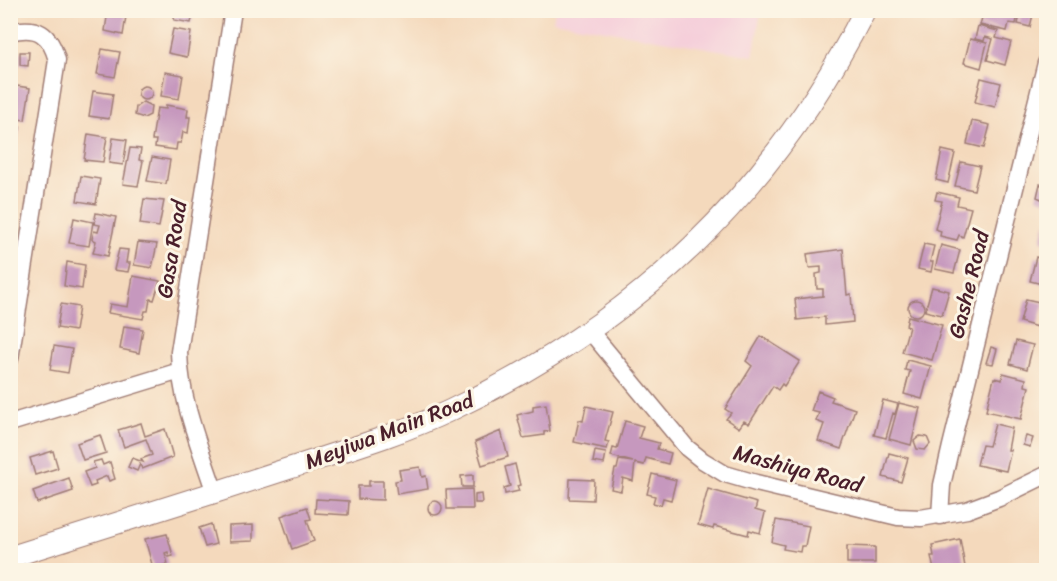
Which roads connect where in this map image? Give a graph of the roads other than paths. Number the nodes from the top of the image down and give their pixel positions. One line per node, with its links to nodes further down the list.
1 (233, 10): 7 (street, Gasa Road)
2 (866, 10): 5 (street, Meyiwa Main Road)
3 (10, 32): 6 (street)
4 (1047, 63): 11 (street, Gashe Road)
5 (590, 331): 10 (street, Meyiwa Main Road); 11 (street, Mashiya Road)
6 (10, 360)
7 (180, 371): 8 (street); 10 (street, Gasa Road)
8 (10, 423)
9 (1047, 475): 11 (street, Mashiya Road)
10 (215, 493): 12 (street, Meyiwa Main Road)
11 (940, 516)
12 (10, 557)

